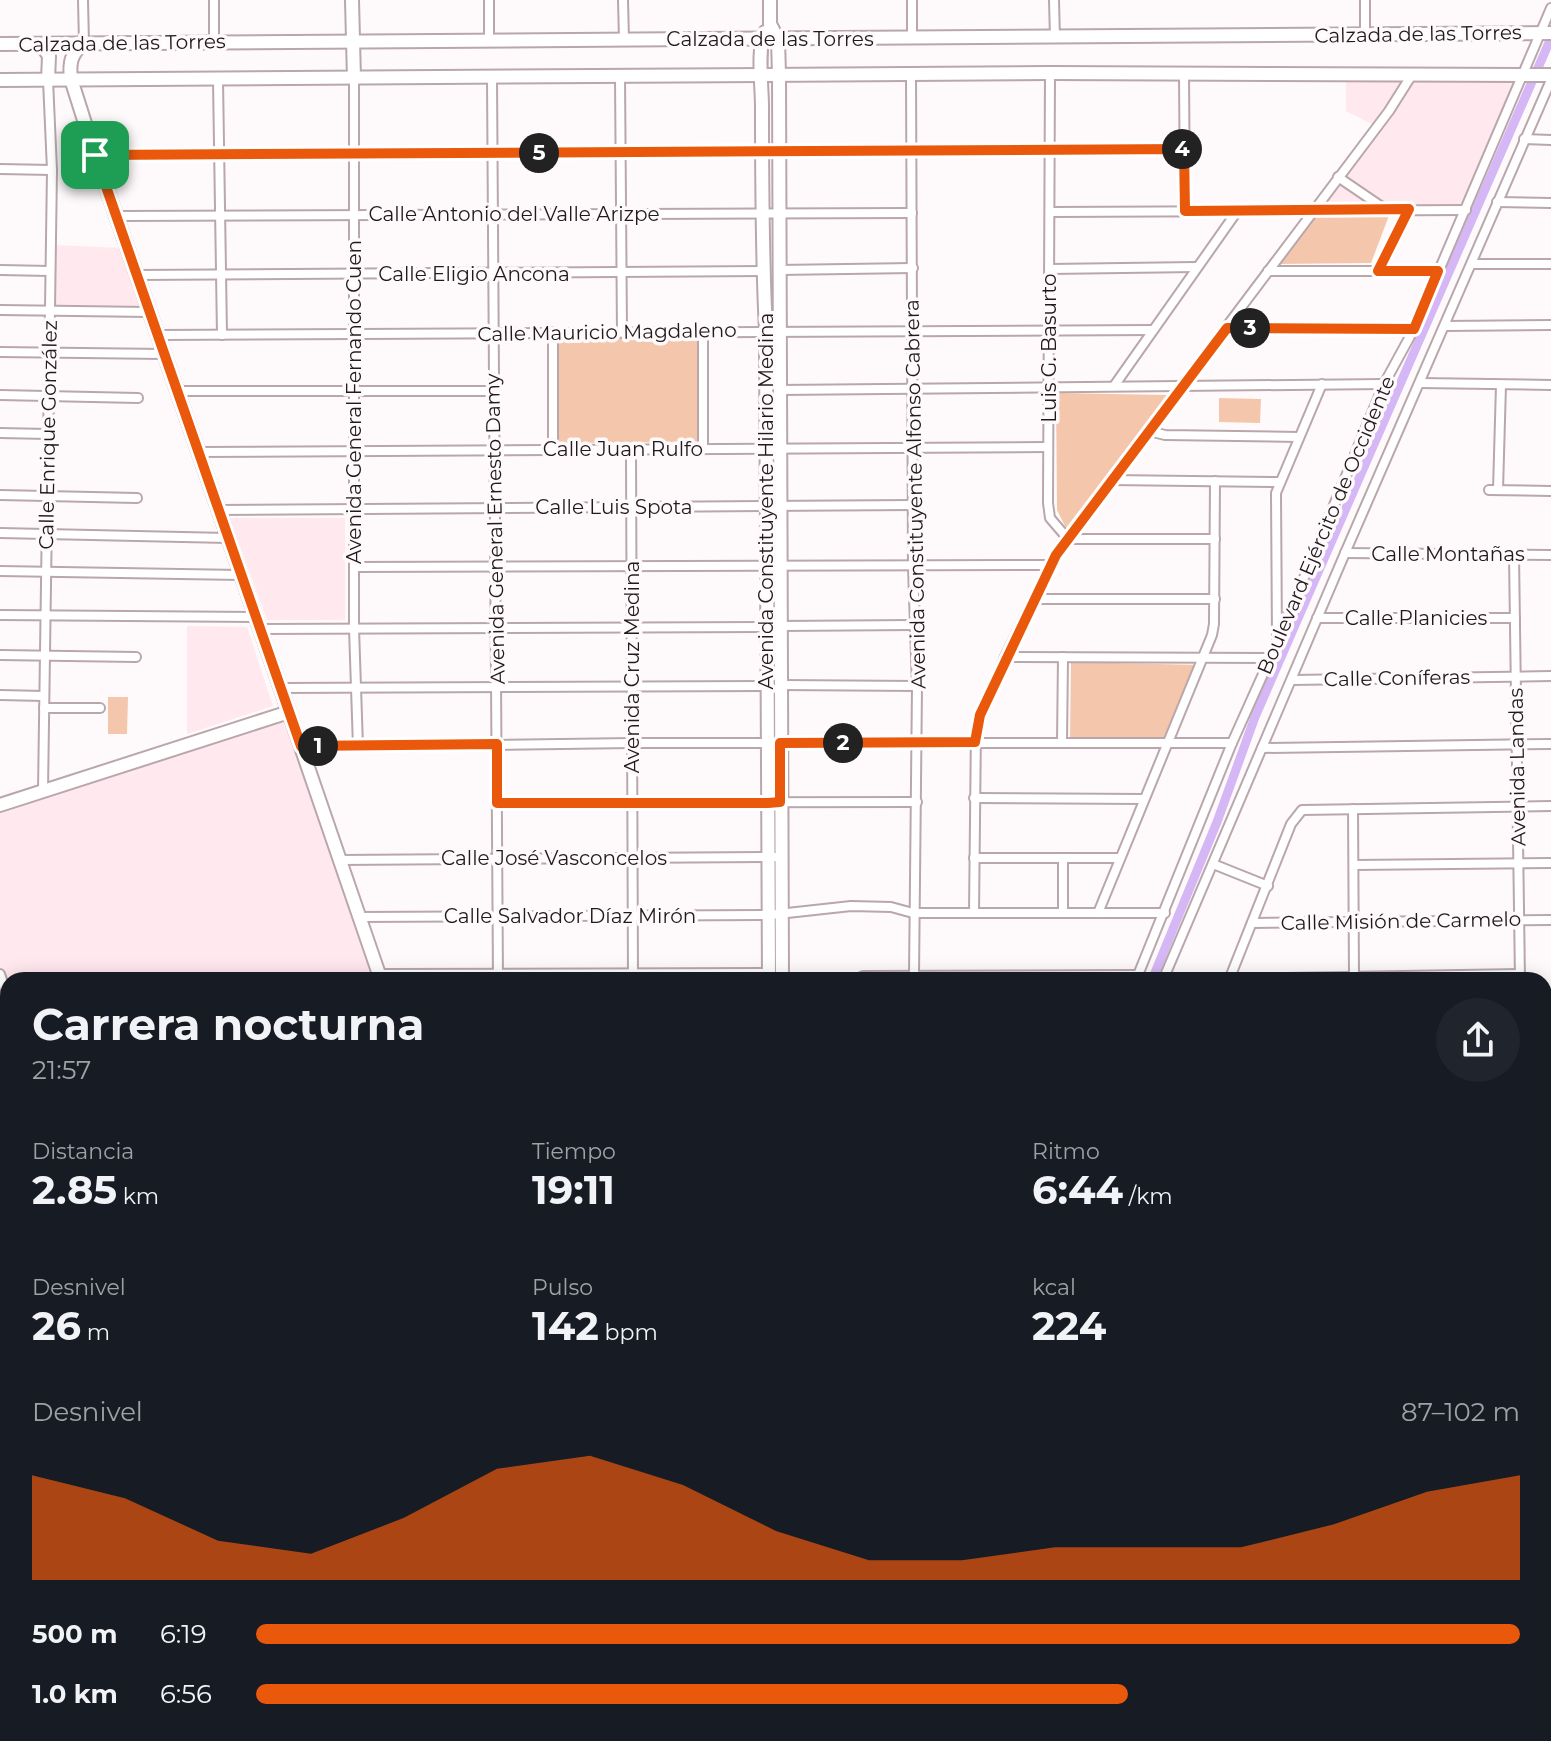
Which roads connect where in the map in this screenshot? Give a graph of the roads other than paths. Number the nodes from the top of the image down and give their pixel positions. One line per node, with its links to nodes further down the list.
1 (83, 0): 22 (street)
2 (214, 0): 19 (street)
3 (352, 0): 20 (main road, Avenida General Fernando Cuen)
4 (489, 0): 21 (street)
5 (623, 0): 18 (street)
6 (770, 0): 11 (main road, Avenida Constituyente Hilario Medina)
7 (912, 0): 17 (street)
8 (1054, 0): 14 (street)
9 (1365, 0): 13 (street)
10 (1551, 8): 12 (street, Boulevard Ejército de Occidente)
11 (770, 24): 15 (main road, Avenida Constituyente Hilario Medina); 16 (main road, Avenida Constituyente Hilario Medina)
12 (1546, 33): 13 (main road, Calzada de las Torres); 29 (street, Boulevard Ejército de Occidente)
13 (1365, 34): 14 (main road, Calzada de las Torres)
14 (1055, 38): 17 (main road, Calzada de las Torres)
15 (762, 39): 16 (main road, Calzada de las Torres); 18 (main road, Calzada de las Torres); 31 (main road, Avenida Constituyente Hilario Medina)
16 (778, 39): 17 (main road, Calzada de las Torres); 30 (main road, Avenida Constituyente Hilario Medina)
17 (912, 39)
18 (624, 40): 21 (main road, Calzada de las Torres)
19 (214, 41): 20 (main road, Calzada de las Torres); 22 (main road, Calzada de las Torres)
20 (352, 41): 21 (main road, Calzada de las Torres); 36 (main road, Avenida General Fernando Cuen)
21 (489, 41)
22 (84, 43): 24 (main road, Calzada de las Torres); 35 (main road)
23 (0, 44): 24 (main road, Calzada de las Torres)
24 (41, 44): 38 (main road)
25 (1050, 73): 26 (main road, Calzada de las Torres); 28 (main road, Calzada de las Torres); 43 (street, Luis G. Basurto)
26 (1184, 73): 27 (main road, Calzada de las Torres); 42 (street)
27 (1413, 73): 29 (main road, Calzada de las Torres); 54 (street)
28 (911, 74): 30 (main road, Calzada de las Torres); 45 (street, Avenida Constituyente Alfonso Cabrera)
29 (1527, 74): 32 (main road, Calzada de las Torres); 61 (street, Boulevard Ejército de Occidente)
30 (779, 75): 31 (main road, Calzada de las Torres); 44 (main road, Avenida Constituyente Hilario Medina)
31 (762, 76): 33 (main road, Calzada de las Torres); 47 (main road, Avenida Constituyente Hilario Medina)
32 (1550, 76): 40 (street, Boulevard Ejército de Occidente)
33 (620, 77): 34 (main road, Calzada de las Torres); 46 (street)
34 (492, 78): 36 (main road, Calzada de las Torres); 48 (street, Avenida General Ernesto Damy)
35 (71, 79): 38 (main road, Calzada de las Torres); 39 (main road, Calzada de las Torres); 51 (main road)
36 (354, 79): 39 (main road, Calzada de las Torres); 50 (street, Avenida General Fernando Cuen)
37 (0, 80): 38 (main road, Calzada de las Torres)
38 (48, 80): 53 (street, Calle Enrique González)
39 (218, 80): 49 (street)
40 (1524, 139): 41 (street); 55 (street, Boulevard Ejército de Occidente)
41 (1551, 140)
42 (1184, 149): 43 (street); 62 (street)
43 (1050, 150): 45 (street); 63 (street, Luis G. Basurto)
44 (779, 151): 45 (street); 47 (street); 65 (main road, Avenida Constituyente Hilario Medina)
45 (911, 151): 66 (street, Avenida Constituyente Alfonso Cabrera)
46 (621, 152): 47 (street); 48 (street); 68 (street)
47 (762, 152): 64 (main road, Avenida Constituyente Hilario Medina)
48 (493, 153): 50 (street); 67 (street, Avenida General Ernesto Damy)
49 (218, 154): 50 (street); 51 (street); 69 (street)
50 (354, 154): 70 (street, Avenida General Fernando Cuen)
51 (95, 155): 71 (main road)
52 (0, 169): 53 (street)
53 (52, 170): 79 (street, Calle Enrique González)
54 (1338, 177): 59 (street); 60 (street)
55 (1497, 202): 56 (street); 72 (street, Boulevard Ejército de Occidente)
56 (1551, 203)
57 (1409, 209): 60 (street); 61 (street); 82 (street)
58 (1238, 210): 59 (street); 62 (street); 74 (street)
59 (1314, 210): 60 (street); 81 (street)
60 (1386, 210)
61 (1466, 210): 83 (street, Boulevard Ejército de Occidente)
62 (1185, 211): 63 (street)
63 (1050, 212): 76 (street, Luis G. Basurto)
64 (762, 213): 65 (street, Calle Antonio del Valle Arizpe); 68 (street, Calle Antonio del Valle Arizpe); 80 (main road, Avenida Constituyente Hilario Medina)
65 (779, 213): 66 (street, Calle Antonio del Valle Arizpe); 78 (main road, Avenida Constituyente Hilario Medina)
66 (912, 213): 75 (street, Avenida Constituyente Alfonso Cabrera)
67 (493, 214): 68 (street, Calle Antonio del Valle Arizpe); 70 (street, Calle Antonio del Valle Arizpe); 86 (street, Avenida General Ernesto Damy)
68 (621, 214): 84 (street)
69 (219, 215): 70 (street, Calle Antonio del Valle Arizpe); 71 (street, Calle Antonio del Valle Arizpe); 88 (street)
70 (353, 215): 85 (street, Avenida General Fernando Cuen)
71 (116, 216): 87 (main road)
72 (1472, 264): 73 (street); 93 (street, Boulevard Ejército de Occidente)
73 (1551, 264)
74 (1196, 267): 76 (street); 99 (street)
75 (913, 268): 78 (street); 98 (street, Avenida Constituyente Alfonso Cabrera)
76 (1050, 269): 95 (street, Luis G. Basurto)
77 (0, 270): 79 (street)
78 (779, 270): 97 (main road, Avenida Constituyente Hilario Medina)
79 (50, 271): 90 (street, Calle Enrique González)
80 (763, 271): 84 (street, Calle Eligio Ancona); 97 (main road, Avenida Constituyente Hilario Medina)
81 (1268, 271): 82 (street); 94 (street)
82 (1378, 271): 83 (street)
83 (1438, 271): 96 (street, Boulevard Ejército de Occidente)
84 (622, 273): 86 (street, Calle Eligio Ancona); 102 (street)
85 (354, 274): 86 (street, Calle Eligio Ancona); 88 (street, Calle Eligio Ancona); 104 (street, Avenida General Fernando Cuen)
86 (493, 274): 103 (street, Avenida General Ernesto Damy)
87 (136, 275): 88 (street, Calle Eligio Ancona); 91 (main road)
88 (220, 275): 106 (street)
89 (0, 310): 90 (street)
90 (50, 311): 91 (street); 108 (street, Calle Enrique González)
91 (149, 312): 105 (main road)
92 (1551, 325): 93 (street)
93 (1445, 326): 110 (street, Boulevard Ejército de Occidente)
94 (1227, 328): 96 (street); 116 (street)
95 (1049, 329): 98 (street, Calle Mauricio Magdaleno); 99 (street, Calle Mauricio Magdaleno); 117 (street, Luis G. Basurto)
96 (1414, 329): 112 (street, Boulevard Ejército de Occidente)
97 (773, 330): 98 (street, Calle Mauricio Magdaleno); 100 (street, Calle Mauricio Magdaleno); 119 (main road, Avenida Constituyente Hilario Medina); 131 (main road, Avenida Constituyente Hilario Medina)
98 (914, 330): 118 (street, Avenida Constituyente Alfonso Cabrera)
99 (1153, 330): 115 (street)
100 (703, 331): 102 (street, Calle Mauricio Magdaleno); 134 (street)
101 (553, 332): 102 (street, Calle Mauricio Magdaleno); 103 (street, Calle Mauricio Magdaleno); 136 (street)
102 (622, 332)
103 (492, 333): 104 (street, Calle Mauricio Magdaleno); 122 (street, Avenida General Ernesto Damy)
104 (354, 334): 106 (street, Calle Mauricio Magdaleno); 121 (street, Avenida General Fernando Cuen)
105 (157, 335): 106 (street, Calle Mauricio Magdaleno); 109 (main road)
106 (222, 335)
107 (0, 352): 108 (street)
108 (49, 353): 109 (street); 124 (street, Calle Enrique González)
109 (164, 354): 120 (main road)
110 (1420, 383): 113 (street); 157 (street, Boulevard Ejército de Occidente)
111 (1322, 384): 112 (street); 116 (street); 129 (street)
112 (1384, 384): 181 (street, Boulevard Ejército de Occidente)
113 (1501, 385): 114 (street); 142 (street)
114 (1551, 385)
115 (1114, 386): 116 (street); 117 (street)
116 (1184, 386): 126 (street)
117 (1049, 387): 118 (street); 130 (street, Luis G. Basurto)
118 (914, 388): 119 (street); 132 (street, Avenida Constituyente Alfonso Cabrera)
119 (779, 390): 131 (main road, Avenida Constituyente Hilario Medina)
120 (177, 391): 121 (street); 138 (main road)
121 (355, 391): 122 (street); 137 (street, Avenida General Fernando Cuen)
122 (492, 391): 135 (street, Avenida General Ernesto Damy)
123 (0, 395): 124 (street)
124 (49, 396): 125 (street); 128 (street, Calle Enrique González)
125 (138, 398)
126 (1149, 431): 129 (street); 139 (street)
127 (0, 433): 128 (street)
128 (48, 434): 144 (street, Calle Enrique González)
129 (1299, 437): 141 (street)
130 (1048, 447): 132 (street, Calle Juan Rulfo); 155 (street, Luis G. Basurto)
131 (773, 448): 132 (street, Calle Juan Rulfo); 134 (street, Calle Juan Rulfo); 146 (main road, Avenida Constituyente Hilario Medina)
132 (914, 448): 147 (street, Avenida Constituyente Alfonso Cabrera)
133 (631, 449): 134 (street, Calle Juan Rulfo); 136 (street, Calle Juan Rulfo); 149 (street, Avenida Cruz Medina)
134 (703, 449)
135 (493, 450): 136 (street, Calle Juan Rulfo); 137 (street, Calle Juan Rulfo); 148 (street, Avenida General Ernesto Damy)
136 (553, 450)
137 (355, 451): 138 (street, Calle Juan Rulfo); 150 (street, Avenida General Fernando Cuen)
138 (198, 452): 151 (main road)
139 (1111, 480): 140 (street); 155 (street)
140 (1215, 481): 141 (street); 156 (street)
141 (1280, 482): 181 (street)
142 (1551, 491)
143 (0, 495): 144 (street)
144 (47, 496): 145 (street); 153 (street, Calle Enrique González)
145 (137, 498)
146 (773, 505): 147 (street, Calle Luis Spota); 149 (street, Calle Luis Spota); 164 (main road, Avenida Constituyente Hilario Medina)
147 (914, 505): 165 (street, Avenida Constituyente Alfonso Cabrera)
148 (494, 507): 149 (street, Calle Luis Spota); 150 (street, Calle Luis Spota); 162 (street, Avenida General Ernesto Damy)
149 (631, 507): 163 (street, Avenida Cruz Medina)
150 (355, 509): 151 (street, Calle Luis Spota); 161 (street, Avenida General Fernando Cuen)
151 (218, 510): 154 (main road)
152 (0, 533): 153 (street)
153 (47, 534): 154 (street); 167 (street, Calle Enrique González)
154 (228, 538): 168 (main road)
155 (1068, 539): 156 (street); 160 (street)
156 (1215, 539): 170 (street)
157 (1345, 553): 158 (street, Calle Montañas); 173 (street, Boulevard Ejército de Occidente)
158 (1514, 555): 159 (street, Calle Montañas); 174 (street, Avenida Landas)
159 (1551, 555)
160 (1050, 565): 165 (street); 169 (street)
161 (355, 567): 162 (street); 179 (street, Avenida General Fernando Cuen)
162 (496, 567): 163 (street); 180 (street, Avenida General Ernesto Damy)
163 (631, 567): 164 (street); 178 (street, Avenida Cruz Medina)
164 (774, 567): 165 (street); 177 (main road, Avenida Constituyente Hilario Medina)
165 (913, 567): 176 (street, Avenida Constituyente Alfonso Cabrera)
166 (0, 571): 167 (street)
167 (46, 572): 168 (street); 172 (street, Calle Enrique González)
168 (241, 575): 175 (main road)
169 (1034, 599): 170 (street); 185 (street)
170 (1215, 599): 187 (street)
171 (0, 615): 172 (street)
172 (46, 615): 175 (street); 183 (street, Calle Enrique González)
173 (1317, 618): 174 (street, Calle Planicies); 191 (street, Boulevard Ejército de Occidente)
174 (1515, 618): 189 (street, Avenida Landas)
175 (258, 623): 179 (street); 197 (main road)
176 (914, 625): 177 (street); 194 (street, Avenida Constituyente Alfonso Cabrera)
177 (774, 626): 178 (street); 192 (main road, Avenida Constituyente Hilario Medina)
178 (632, 627): 180 (street); 193 (street, Avenida Cruz Medina)
179 (354, 628): 180 (street); 195 (street, Avenida General Fernando Cuen)
180 (496, 628): 196 (street, Avenida General Ernesto Damy)
181 (1277, 643): 188 (street, Boulevard Ejército de Occidente)
182 (0, 655): 183 (street)
183 (45, 656): 184 (street); 199 (street, Calle Enrique González)
184 (136, 657)
185 (1005, 657): 186 (street); 203 (street)
186 (1063, 657): 187 (street); 204 (street)
187 (1203, 658): 188 (street); 205 (street)
188 (1269, 658): 209 (street, Boulevard Ejército de Occidente)
189 (1516, 676): 190 (street, Calle Coníferas); 191 (street, Calle Coníferas); 211 (street, Avenida Landas)
190 (1551, 676)
191 (1292, 680): 215 (street, Boulevard Ejército de Occidente)
192 (774, 685): 193 (street); 194 (street); 207 (main road, Avenida Constituyente Hilario Medina)
193 (632, 686): 196 (street); 206 (street, Avenida Cruz Medina)
194 (917, 686): 208 (street, Avenida Constituyente Alfonso Cabrera)
195 (355, 687): 196 (street); 197 (street); 214 (street, Avenida General Fernando Cuen)
196 (497, 687): 210 (street, Avenida General Ernesto Damy)
197 (280, 688): 202 (main road)
198 (0, 695): 199 (street)
199 (44, 696): 200 (street, Calle Enrique González)
200 (44, 708): 201 (street); 216 (street, Calle Enrique González)
201 (100, 708)
202 (289, 712): 213 (main road); 216 (main road)
203 (975, 742): 204 (street); 208 (street); 217 (street)
204 (1062, 742): 205 (street)
205 (1168, 742): 209 (street); 218 (street)
206 (632, 743): 207 (street); 210 (street); 222 (street, Avenida Cruz Medina)
207 (774, 743): 208 (street); 219 (main road, Avenida Constituyente Hilario Medina)
208 (917, 743): 220 (street, Avenida Constituyente Alfonso Cabrera)
209 (1232, 743): 243 (street, Boulevard Ejército de Occidente)
210 (497, 744): 214 (street); 221 (street, Avenida General Ernesto Damy)
211 (1517, 744): 212 (street); 215 (street); 224 (street, Avenida Landas)
212 (1551, 744)
213 (301, 746): 214 (street); 233 (main road)
214 (358, 747)
215 (1262, 748): 235 (street, Boulevard Ejército de Occidente)
216 (43, 791): 223 (main road)
217 (974, 798): 218 (street); 230 (street)
218 (1144, 799): 232 (street)
219 (774, 802): 220 (street); 222 (street); 227 (main road, Avenida Constituyente Hilario Medina)
220 (917, 802): 239 (street, Avenida Constituyente Alfonso Cabrera)
221 (497, 803): 222 (street); 228 (street, Avenida General Ernesto Damy)
222 (632, 803): 229 (street, Avenida Cruz Medina)
223 (0, 805)
224 (1518, 806): 225 (street); 226 (street); 236 (street, Avenida Landas)
225 (1551, 806)
226 (1353, 809): 237 (street); 238 (street)
227 (775, 857): 229 (street, Calle José Vasconcelos); 244 (main road, Avenida Constituyente Hilario Medina)
228 (497, 858): 229 (street, Calle José Vasconcelos); 233 (street, Calle José Vasconcelos); 245 (street, Avenida General Ernesto Damy)
229 (633, 858): 246 (street, Avenida Cruz Medina)
230 (974, 858): 231 (street); 240 (street)
231 (1063, 858): 232 (street); 241 (street)
232 (1119, 858): 242 (street)
233 (339, 860): 247 (main road)
234 (1551, 863): 236 (street)
235 (1213, 864): 238 (street); 259 (street, Boulevard Ejército de Occidente)
236 (1519, 864): 237 (street); 248 (street, Avenida Landas)
237 (1354, 865): 250 (street)
238 (1268, 886): 251 (street)
239 (913, 913): 240 (street); 244 (street, Calle Salvador Díaz Mirón); 257 (street, Avenida Constituyente Alfonso Cabrera)
240 (974, 913): 241 (street)
241 (1063, 913): 242 (street)
242 (1098, 913): 243 (street)
243 (1165, 913): 258 (street, Boulevard Ejército de Occidente)
244 (775, 915): 246 (street, Calle Salvador Díaz Mirón); 255 (main road, Avenida Constituyente Hilario Medina); 256 (main road, Avenida Constituyente Hilario Medina)
245 (498, 916): 246 (street, Calle Salvador Díaz Mirón); 247 (street, Calle Salvador Díaz Mirón); 253 (street, Avenida General Ernesto Damy)
246 (633, 916): 254 (street, Avenida Cruz Medina)
247 (359, 917): 252 (main road)
248 (1520, 920): 249 (street, Calle Misión de Carmelo); 250 (street, Calle Misión de Carmelo); 262 (street, Avenida Landas)
249 (1551, 920)
250 (1354, 922): 251 (street, Calle Misión de Carmelo); 261 (street)
251 (1252, 923): 260 (street)
252 (378, 972)
253 (498, 972)
254 (633, 972)
255 (769, 972)
256 (781, 972)
257 (914, 972)
258 (1140, 972)
259 (1166, 972)
260 (1232, 972)
261 (1354, 972)
262 (1520, 972)

